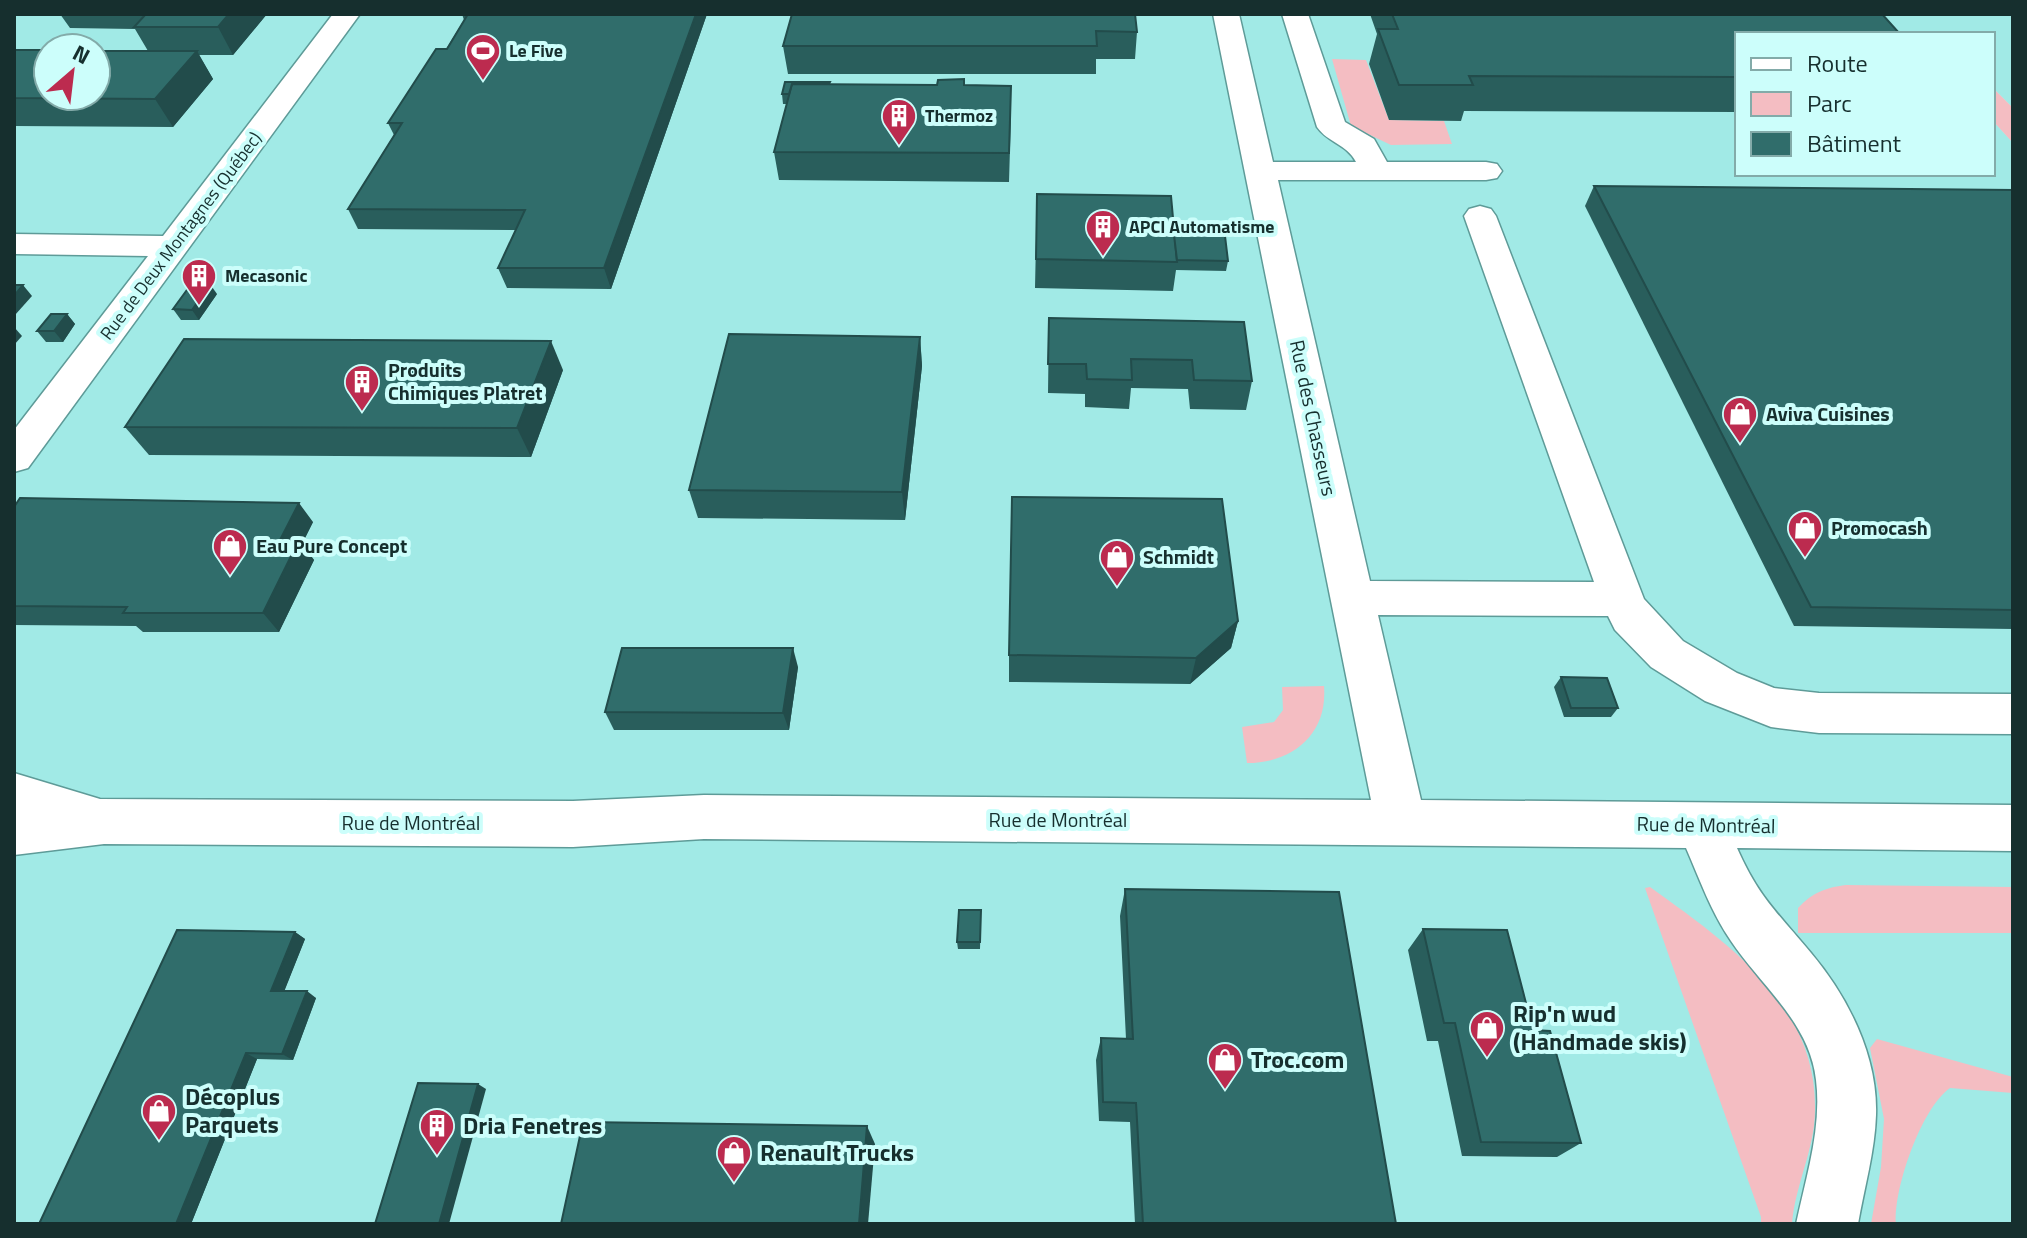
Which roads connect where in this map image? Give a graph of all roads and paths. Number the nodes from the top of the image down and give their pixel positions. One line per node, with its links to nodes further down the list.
1 (347, 14): 9 (street, Rue de Deux Montagnes (Québec))
2 (1226, 14): 4 (street, Rue des Chasseurs)
3 (1295, 14): 5 (street)
4 (1260, 171): 5 (street); 11 (street, Rue des Chasseurs)
5 (1376, 171): 6 (street)
6 (1486, 171)
7 (1480, 216): 12 (street)
8 (15, 244): 9 (street)
9 (173, 246): 10 (street, Rue de Deux Montagnes (Québec))
10 (14, 458)
11 (1352, 598): 12 (street); 16 (street, Rue des Chasseurs)
12 (1622, 599): 13 (street)
13 (2013, 714)
14 (14, 795): 15 (street, Rue de Montréal)
15 (104, 821): 16 (street, Rue de Montréal); 19 (street, Rue de Montréal)
16 (1401, 823): 17 (street, Rue de Montréal)
17 (1702, 825): 18 (street, Rue de Montréal); 20 (street)
18 (2013, 828)
19 (14, 832)
20 (1827, 1224)

